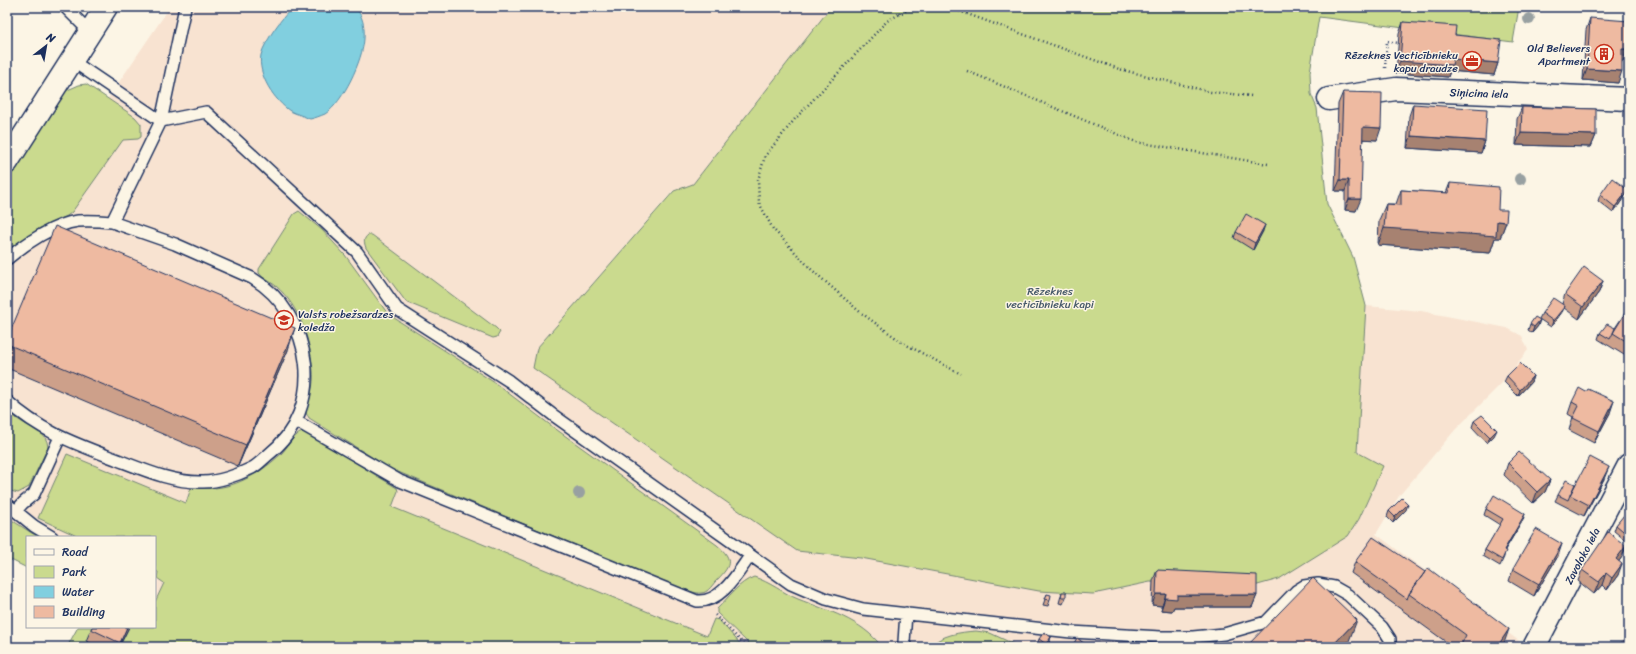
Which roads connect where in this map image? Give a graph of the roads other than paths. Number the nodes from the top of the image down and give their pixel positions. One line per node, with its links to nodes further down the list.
1 (65, 7): 4 (lane)
2 (106, 7): 4 (street)
3 (185, 7): 8 (lane)
4 (90, 32): 5 (street)
5 (71, 60): 8 (lane); 9 (street)
6 (1329, 99): 7 (street, Siņicina iela)
7 (1629, 99)
8 (161, 120): 10 (lane); 19 (lane)
9 (7, 162)
10 (112, 222): 11 (lane); 13 (lane)
11 (7, 259)
12 (7, 401): 14 (lane)
13 (296, 421): 14 (lane); 19 (lane)
14 (60, 437): 17 (lane)
15 (1629, 465): 23 (street, Zavoloko iela)
16 (7, 504): 17 (lane)
17 (16, 511): 18 (lane)
18 (50, 536)
19 (750, 556): 20 (lane)
20 (906, 613): 21 (lane); 22 (lane)
21 (906, 647)
22 (1390, 647)
23 (1534, 647)

